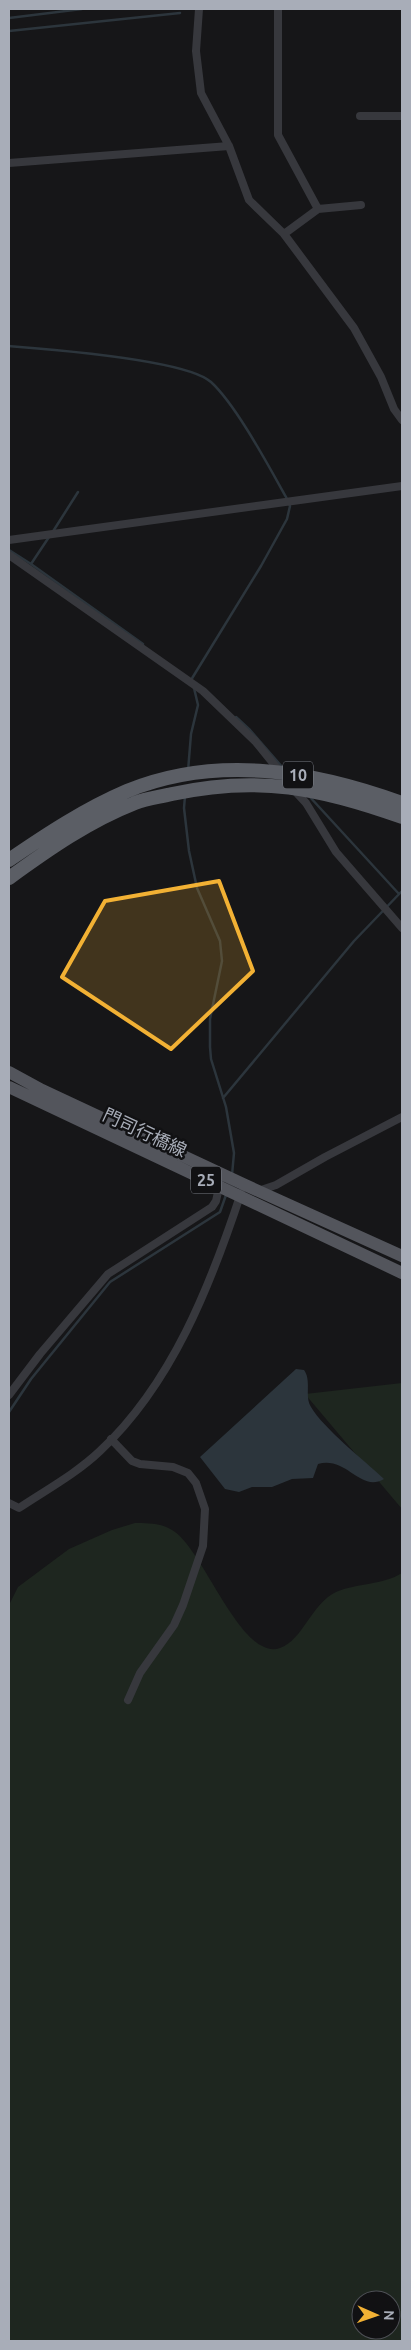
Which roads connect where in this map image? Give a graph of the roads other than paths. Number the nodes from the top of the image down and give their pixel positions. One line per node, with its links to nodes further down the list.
1 (199, 9): 5 (street)
2 (278, 9): 8 (street)
3 (360, 116): 4 (street)
4 (402, 116)
5 (229, 146): 6 (street); 9 (street)
6 (9, 163)
7 (361, 205): 8 (street)
8 (318, 209): 9 (street)
9 (284, 234): 10 (street)
10 (402, 420)
11 (402, 486): 12 (street)
12 (9, 540)
13 (9, 555): 14 (street)
14 (280, 771): 15 (street); 16 (highway, 10); 18 (highway, 10)
15 (291, 786): 17 (highway, 10); 19 (highway, 10); 20 (street)
16 (402, 803)
17 (402, 817)
18 (9, 860)
19 (9, 878)
20 (402, 928)
21 (9, 1072): 24 (main road, 門司行橋線 / 25)
22 (9, 1087): 24 (main road, 門司行橋線 / 25)
23 (402, 1117): 26 (street)
24 (221, 1180): 25 (main road, 門司行橋線 / 25); 29 (street)
25 (241, 1190): 26 (main road, 門司行橋線 / 25); 28 (main road, 門司行橋線 / 25); 30 (street)
26 (259, 1190): 27 (main road, 門司行橋線 / 25)
27 (402, 1256)
28 (402, 1273)
29 (9, 1395)
30 (111, 1439): 31 (street); 32 (street)
31 (9, 1504)
32 (128, 1700)

